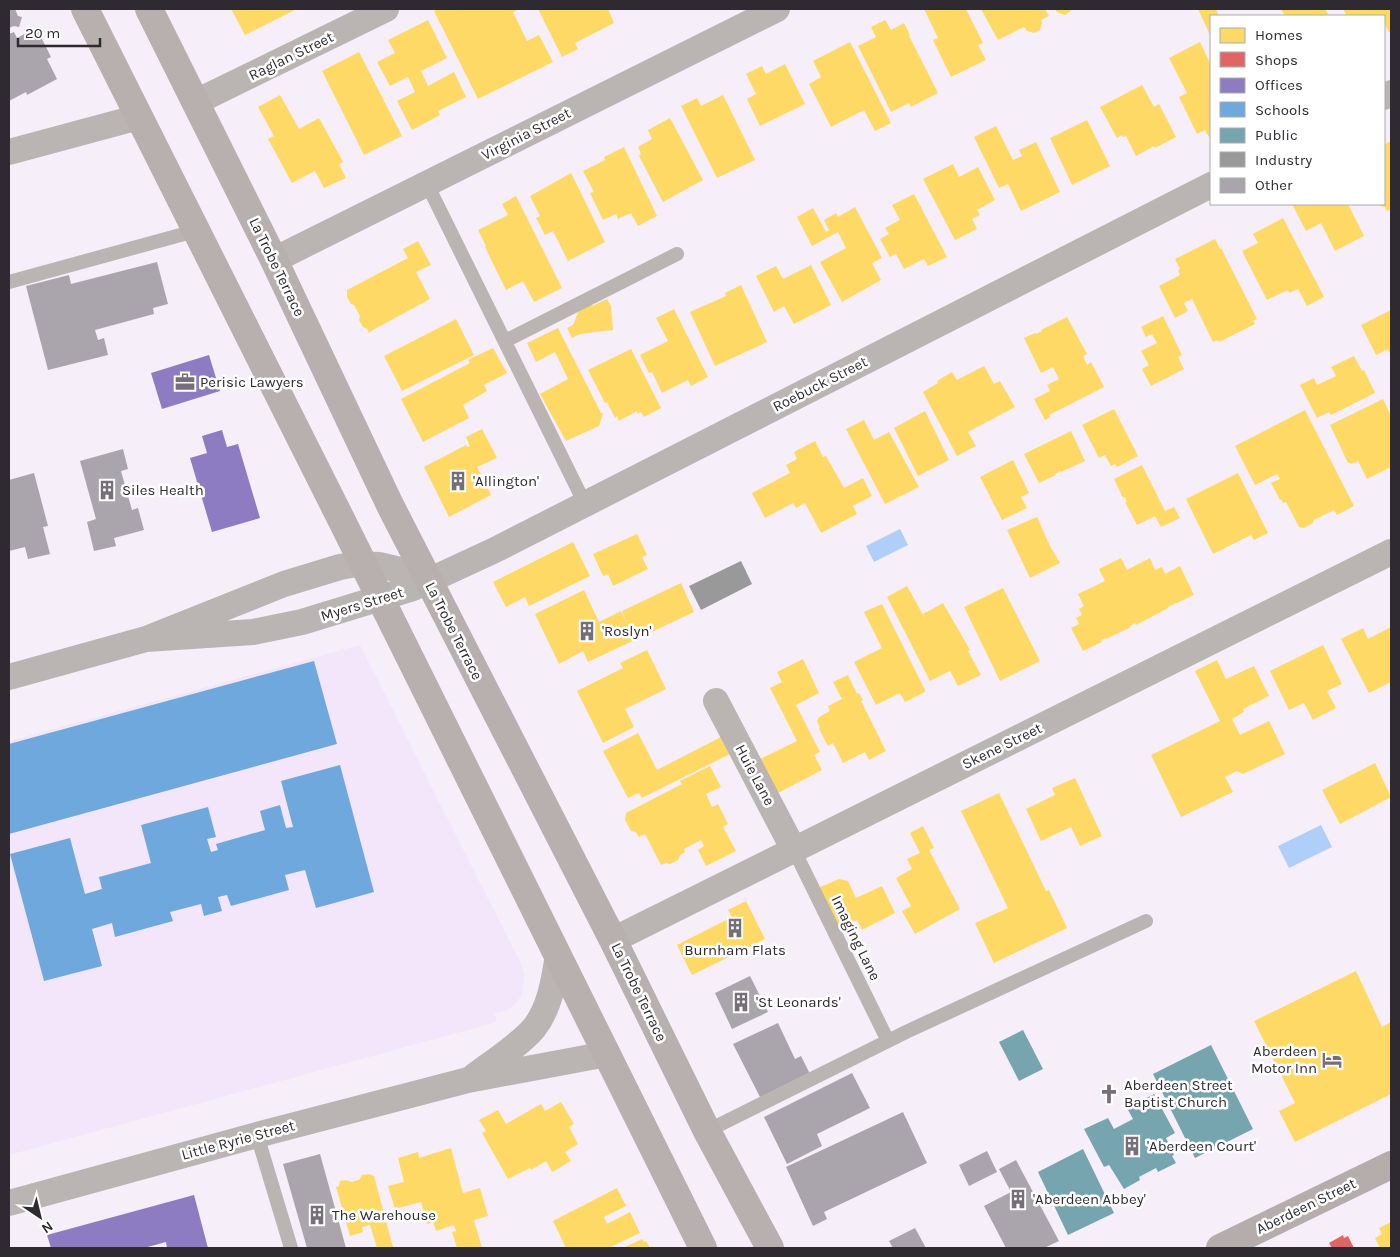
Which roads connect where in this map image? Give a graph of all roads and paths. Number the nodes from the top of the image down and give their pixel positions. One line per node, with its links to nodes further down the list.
1 (85, 9): 6 (highway)
2 (149, 9): 5 (highway, La Trobe Terrace)
3 (386, 9): 5 (street, Raglan Street)
4 (777, 9): 8 (street, Virginia Street)
5 (196, 102): 12 (highway, La Trobe Terrace)
6 (139, 117): 7 (street); 10 (highway)
7 (9, 152)
8 (427, 184): 12 (street, Virginia Street); 14 (lane)
9 (1210, 186): 15 (street, Roebuck Street)
10 (195, 231): 13 (lane); 17 (highway)
11 (677, 254): 14 (lane)
12 (274, 260): 18 (highway, La Trobe Terrace)
13 (9, 282)
14 (505, 341): 15 (lane)
15 (585, 504): 18 (street, Roebuck Street)
16 (1391, 552): 23 (street, Skene Street)
17 (364, 564): 18 (street, Myers Street); 19 (highway); 20 (street, Myers Street)
18 (429, 582): 19 (street, Myers Street); 25 (highway, La Trobe Terrace)
19 (380, 599): 20 (street, Myers Street); 26 (highway)
20 (146, 639): 21 (street, Myers Street)
21 (9, 677)
22 (716, 701): 23 (street, Huie Lane)
23 (794, 850): 25 (street, Skene Street); 27 (lane, Imaging Lane)
24 (1146, 921): 27 (lane)
25 (613, 940): 30 (highway, La Trobe Terrace)
26 (558, 955): 28 (highway); 29 (street, Little Ryrie Street)
27 (888, 1041): 30 (lane)
28 (607, 1054): 29 (street, Little Ryrie Street); 36 (highway)
29 (468, 1080): 31 (street, Little Ryrie Street)
30 (708, 1131): 37 (highway, La Trobe Terrace)
31 (258, 1135): 33 (street, Little Ryrie Street); 35 (lane)
32 (1391, 1165): 34 (main road, Aberdeen Street)
33 (9, 1203)
34 (1250, 1242): 38 (main road, Aberdeen Street)
35 (291, 1248)
36 (703, 1248)
37 (770, 1248)
38 (1220, 1248)

